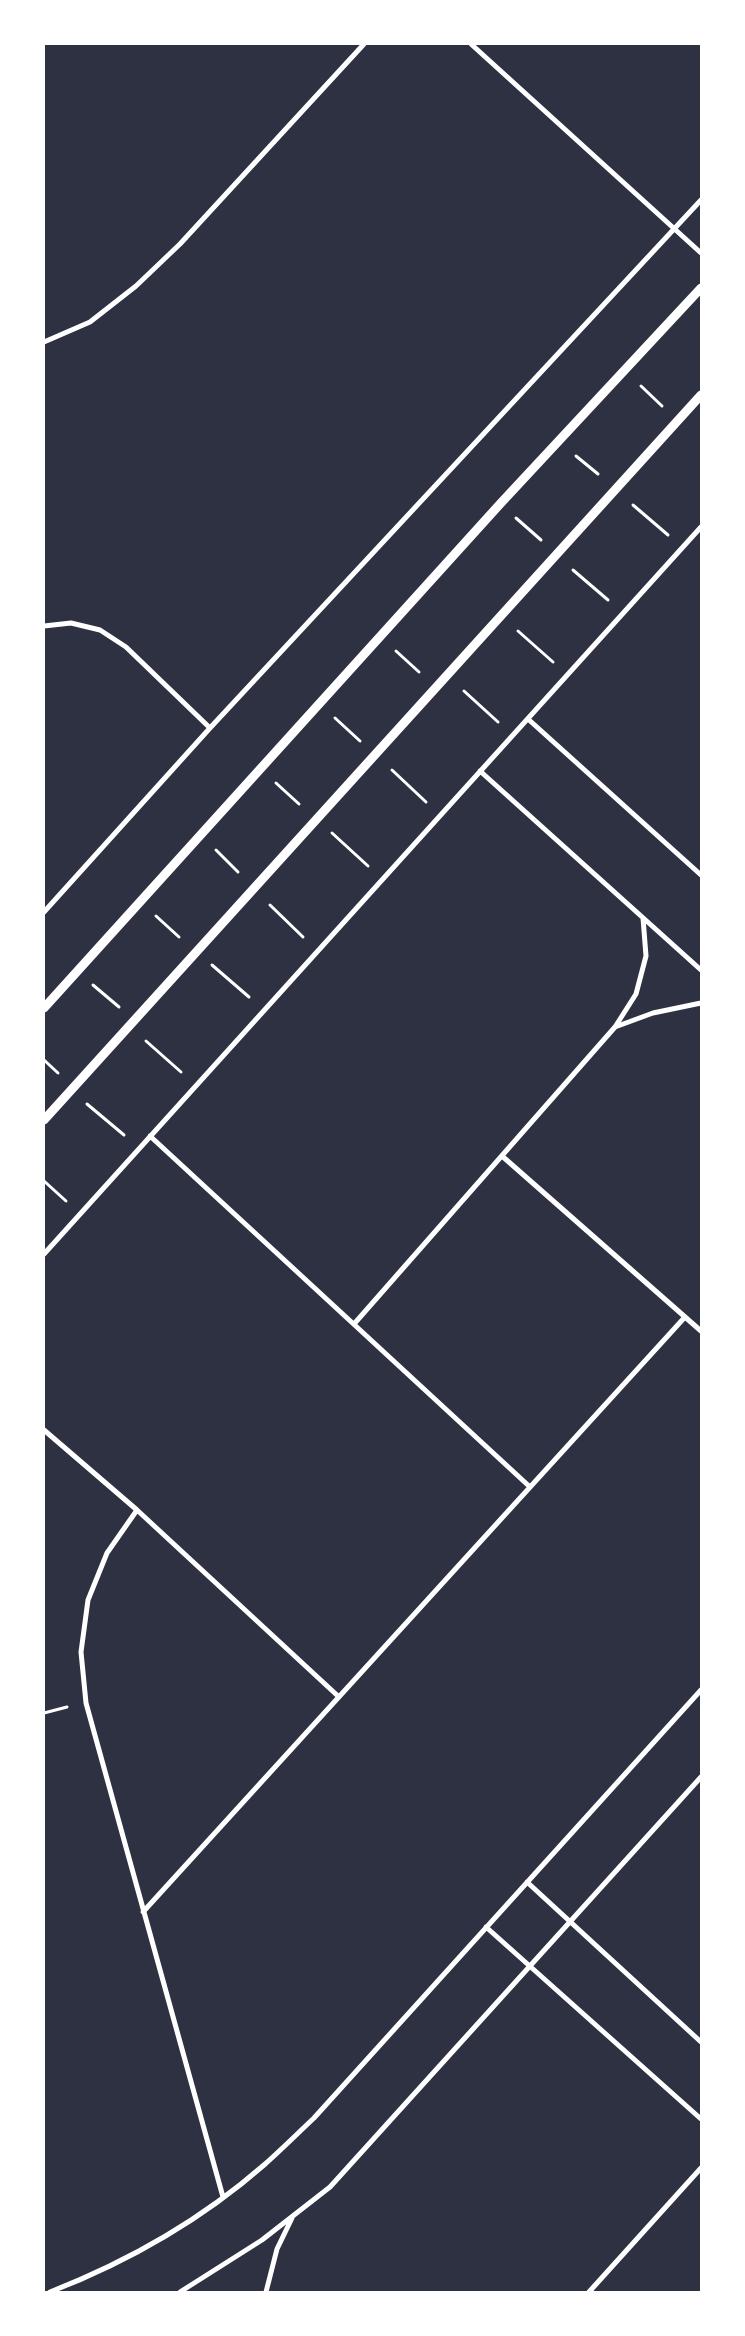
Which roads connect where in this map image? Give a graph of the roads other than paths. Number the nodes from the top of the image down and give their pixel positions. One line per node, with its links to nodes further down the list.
1 (364, 44): 7 (street)
2 (471, 44): 4 (street)
3 (701, 200): 4 (street)
4 (675, 229): 5 (street); 12 (street)
5 (701, 253)
6 (701, 288): 19 (street)
7 (44, 342)
8 (701, 395): 21 (street)
9 (701, 527): 11 (street)
10 (44, 626): 12 (street)
11 (528, 718): 13 (street); 14 (street)
12 (210, 728): 15 (street)
13 (480, 771): 16 (street); 22 (street)
14 (701, 875)
15 (44, 912)
16 (643, 918): 17 (street); 20 (street)
17 (701, 970)
18 (701, 1003): 20 (street)
19 (44, 1008)
20 (615, 1027): 23 (street)
21 (44, 1120)
22 (150, 1136): 24 (street); 26 (street)
23 (502, 1156): 25 (street); 26 (street)
24 (44, 1254)
25 (685, 1316): 27 (street); 29 (street)
26 (354, 1324): 29 (street)
27 (701, 1331)
28 (44, 1430): 30 (street)
29 (530, 1487): 32 (street)
30 (136, 1510): 32 (street); 35 (street)
31 (701, 1690): 34 (street)
32 (339, 1697): 35 (street)
33 (701, 1777): 36 (street)
34 (527, 1882): 36 (street); 37 (street)
35 (142, 1912): 42 (street)
36 (570, 1922): 38 (street); 39 (street)
37 (486, 1927): 38 (street); 42 (street)
38 (530, 1966): 40 (street); 43 (street)
39 (701, 2042)
40 (701, 2119)
41 (701, 2168): 47 (street)
42 (223, 2197): 44 (street)
43 (293, 2216): 45 (street); 46 (street)
44 (50, 2292)
45 (180, 2292)
46 (266, 2292)
47 (589, 2292)

